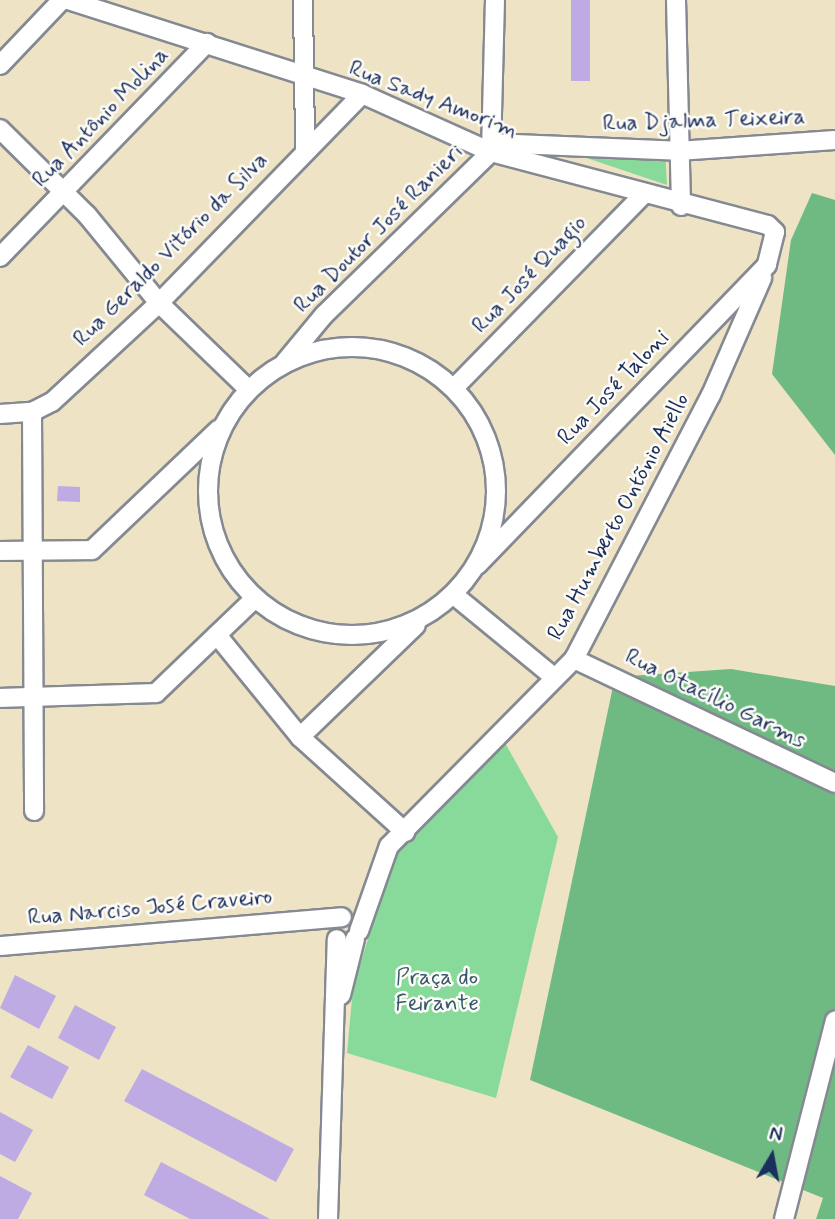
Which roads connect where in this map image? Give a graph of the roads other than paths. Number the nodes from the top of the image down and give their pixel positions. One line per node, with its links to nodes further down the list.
1 (62, 0): 8 (street)
2 (68, 0): 6 (street, Rua Sady Amorim)
3 (303, 0): 9 (street)
4 (495, 0): 13 (street, Rua Doutor José Ranieri)
5 (676, 0): 15 (street)
6 (117, 8): 7 (street, Rua Sady Amorim)
7 (207, 43): 9 (street, Rua Sady Amorim); 16 (street, Rua Antônio Molina)
8 (0, 65)
9 (302, 79): 10 (street, Rua Sady Amorim); 14 (street)
10 (362, 94): 13 (street, Rua Sady Amorim); 14 (street, Rua Geraldo Vitório da Silva)
11 (0, 129): 16 (street)
12 (835, 141): 15 (street, Rua Djalma Teixeira)
13 (491, 147): 15 (street, Rua Djalma Teixeira); 17 (street, Rua Sady Amorim); 23 (street, Rua Doutor José Ranieri)
14 (305, 150): 22 (street, Rua Geraldo Vitório da Silva)
15 (678, 151): 18 (street)
16 (64, 192): 20 (street, Rua Antônio Molina); 22 (street)
17 (642, 196): 18 (street, Rua Sady Amorim); 24 (street, Rua José Quagio)
18 (681, 206): 19 (street, Rua Sady Amorim)
19 (776, 240): 21 (street, Rua José Taloni)
20 (0, 257)
21 (767, 265): 31 (street, Rua José Taloni); 36 (street, Rua Humberto Ontõnio Aiello)
22 (159, 303): 25 (street); 26 (street, Rua Geraldo Vitório da Silva)
23 (285, 362): 24 (street); 25 (street)
24 (454, 388): 31 (street)
25 (248, 389): 28 (street)
26 (32, 412): 27 (street, Rua Geraldo Vitório da Silva); 30 (street)
27 (0, 414)
28 (221, 426): 30 (street); 33 (street)
29 (0, 551): 30 (street)
30 (31, 551): 39 (street)
31 (477, 565): 32 (street)
32 (454, 595): 34 (street); 37 (street)
33 (254, 599): 34 (street); 35 (street)
34 (424, 617): 40 (street)
35 (217, 635): 39 (street); 40 (street)
36 (573, 659): 37 (street, Rua Humberto Ontõnio Aiello); 41 (street, Rua Otacílio Garms)
37 (554, 677): 43 (street, Rua Humberto Ontõnio Aiello)
38 (0, 698): 39 (street)
39 (31, 698): 42 (street)
40 (300, 737): 43 (street)
41 (835, 783)
42 (34, 811)
43 (405, 832): 45 (street, Rua Humberto Ontõnio Aiello)
44 (304, 919): 45 (street, Rua Narciso José Craveiro); 46 (street, Rua Narciso José Craveiro); 47 (street, Rua Narciso José Craveiro)
45 (351, 926): 46 (street); 49 (street)
46 (335, 937): 49 (street)
47 (0, 946)
48 (835, 1020): 51 (street)
49 (335, 1033): 50 (street)
50 (328, 1219)
51 (784, 1219)

